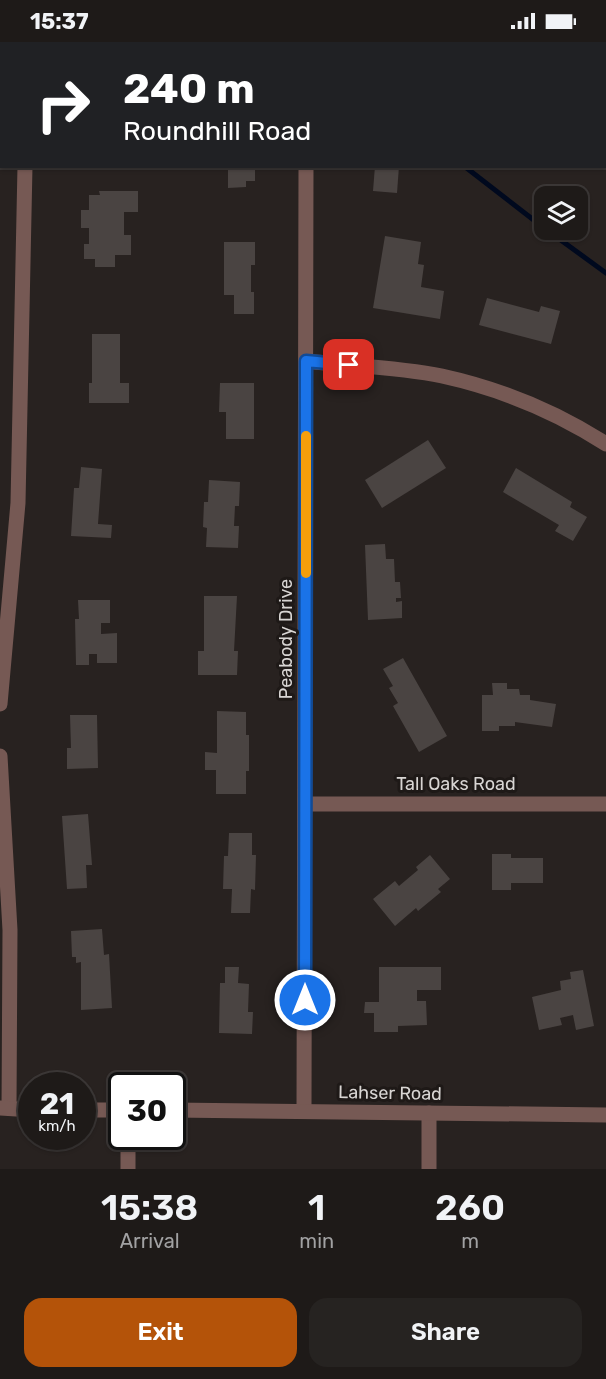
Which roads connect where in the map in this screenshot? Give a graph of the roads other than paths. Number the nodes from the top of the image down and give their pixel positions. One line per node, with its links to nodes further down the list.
1 (25, 168): 5 (street)
2 (306, 168): 3 (street, Peabody Drive)
3 (306, 361): 4 (street); 7 (street, Peabody Drive)
4 (606, 444)
5 (0, 704)
6 (0, 756): 9 (street)
7 (306, 804): 8 (street, Tall Oaks Road); 11 (street, Peabody Drive)
8 (606, 804)
9 (4, 1108)
10 (186, 1110): 11 (street, Lahser Road)
11 (304, 1111): 12 (street, Lahser Road)
12 (429, 1113): 13 (street, Lahser Road); 16 (street)
13 (606, 1115)
14 (128, 1150): 15 (street)
15 (128, 1169)
16 (429, 1169)

